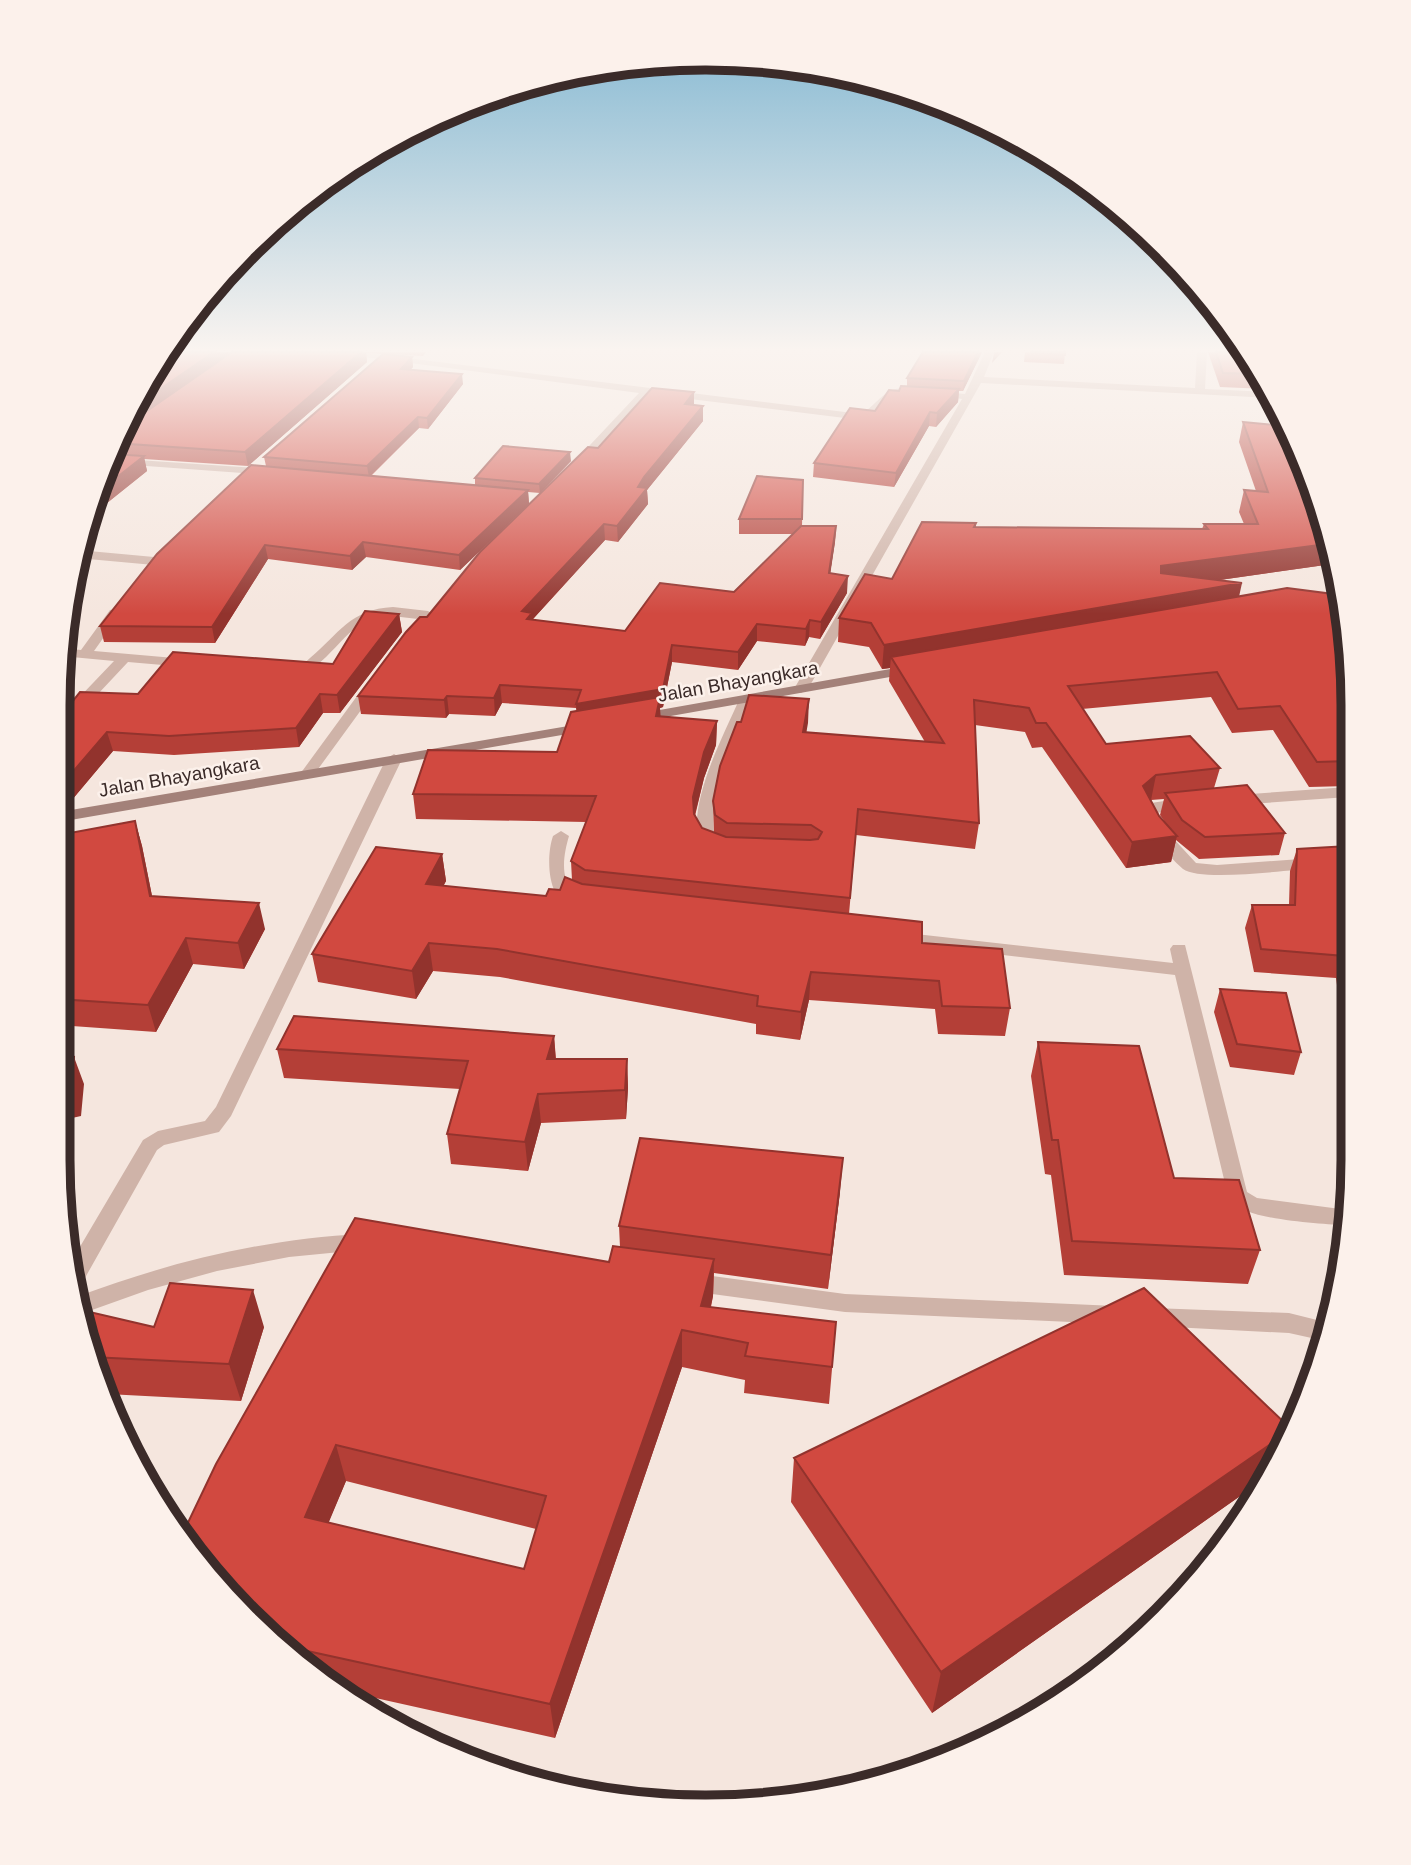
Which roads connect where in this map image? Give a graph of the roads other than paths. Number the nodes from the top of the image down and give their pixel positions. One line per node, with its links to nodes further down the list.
1 (601, 439): 4 (street)
2 (943, 439): 17 (street)
3 (118, 462): 5 (street)
4 (572, 470)
5 (281, 473)
6 (163, 552): 7 (street)
7 (88, 556)
8 (124, 602): 11 (street)
9 (428, 616): 15 (street)
10 (72, 652): 11 (street)
11 (86, 652): 12 (street)
12 (125, 657): 13 (street); 19 (street)
13 (206, 664)
14 (923, 668): 17 (street, Jalan Bhayangkara)
15 (279, 674)
16 (378, 677): 23 (street)
17 (801, 689): 18 (street, Jalan Bhayangkara)
18 (746, 700): 20 (street, Jalan Bhayangkara); 27 (street)
19 (70, 715)
20 (624, 721)
21 (597, 725): 22 (street, Jalan Bhayangkara)
22 (394, 759): 23 (street, Jalan Bhayangkara); 35 (street)
23 (308, 773): 25 (street, Jalan Bhayangkara)
24 (1341, 792): 28 (street)
25 (70, 815)
26 (561, 836): 29 (street)
27 (723, 856)
28 (1335, 861)
29 (592, 905)
30 (881, 936): 32 (street)
31 (1179, 949): 32 (street)
32 (1183, 970): 33 (street)
33 (1338, 1218)
34 (386, 1243): 37 (street)
35 (80, 1269)
36 (675, 1280): 38 (street)
37 (87, 1302)
38 (1317, 1330)

